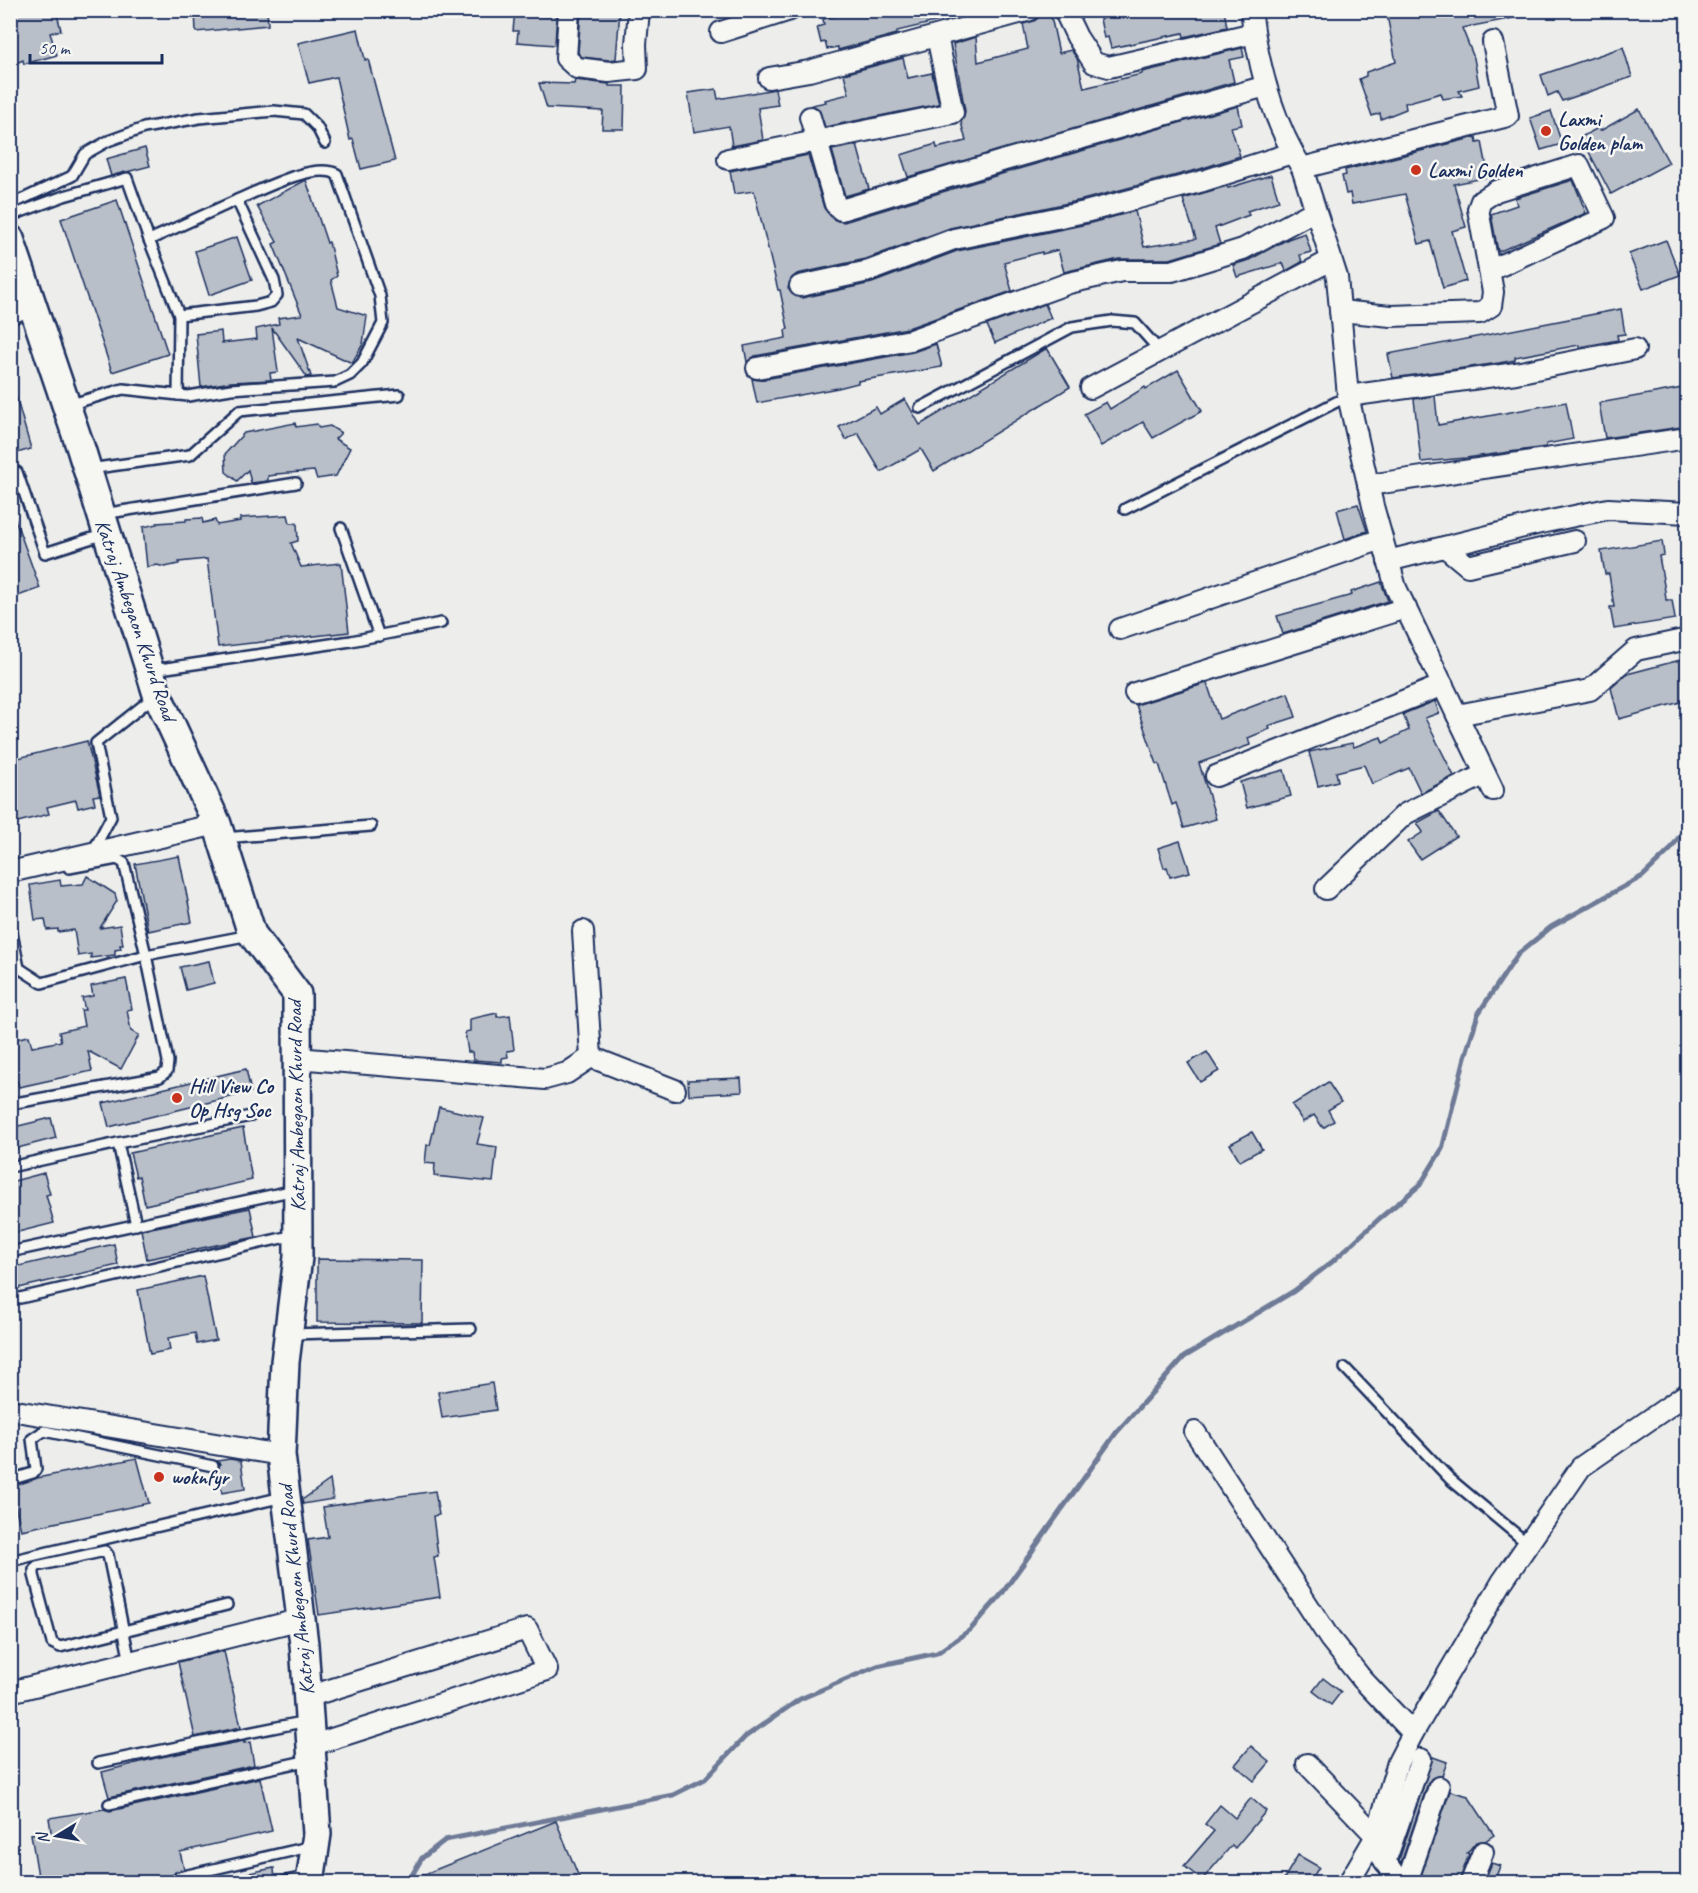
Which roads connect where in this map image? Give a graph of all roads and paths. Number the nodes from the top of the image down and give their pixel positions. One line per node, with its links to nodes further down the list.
1 (569, 10): 2 (street)
2 (639, 10)
3 (790, 10): 7 (street)
4 (1030, 10): 9 (street)
5 (1064, 10): 8 (street)
6 (1251, 10): 8 (street)
7 (721, 32)
8 (1254, 33): 12 (street)
9 (937, 36): 11 (street); 14 (street)
10 (1493, 42): 17 (street)
11 (770, 78)
12 (1266, 86): 14 (street); 17 (street)
13 (810, 117): 14 (street)
14 (817, 142): 16 (street)
15 (326, 143): 19 (lane)
16 (728, 159)
17 (1297, 161): 20 (street); 26 (street)
18 (237, 200): 23 (lane); 29 (lane); 34 (lane)
19 (10, 205)
20 (1314, 211): 24 (street); 32 (street)
21 (10, 216): 23 (lane)
22 (10, 239): 27 (street, Katraj Ambegaon Khurd Road)
23 (149, 240): 29 (lane)
24 (1331, 260): 28 (street); 31 (street)
25 (1489, 271): 25 (street); 28 (street)
26 (800, 286)
27 (21, 308): 37 (street, Katraj Ambegaon Khurd Road)
28 (1340, 311): 36 (street)
29 (179, 315): 34 (lane)
30 (1635, 349): 36 (street)
31 (1161, 351): 33 (street); 38 (lane)
32 (757, 368)
33 (1090, 388)
34 (178, 395): 37 (lane)
35 (399, 395): 40 (lane)
36 (1348, 396): 43 (street); 44 (lane)
37 (66, 405): 40 (street, Katraj Ambegaon Khurd Road)
38 (920, 408)
39 (1688, 438): 43 (street)
40 (87, 470): 46 (street, Katraj Ambegaon Khurd Road)
41 (17, 472): 46 (lane)
42 (296, 483): 46 (lane)
43 (1368, 485): 48 (street)
44 (1125, 510)
45 (1688, 513): 50 (street)
46 (104, 524): 57 (street, Katraj Ambegaon Khurd Road)
47 (341, 528): 55 (lane)
48 (1382, 539): 51 (street); 54 (street)
49 (1575, 541): 50 (street)
50 (1445, 547): 51 (street)
51 (1388, 561): 52 (street)
52 (1406, 608): 58 (street); 59 (street)
53 (441, 623): 55 (lane)
54 (1120, 629)
55 (379, 636): 57 (lane)
56 (1688, 639): 60 (street)
57 (153, 682): 63 (street, Katraj Ambegaon Khurd Road); 64 (lane)
58 (1443, 686): 60 (street); 61 (street)
59 (1136, 693)
60 (1457, 715): 67 (street)
61 (1216, 776)
62 (371, 826): 63 (lane)
63 (219, 831): 64 (street); 70 (street, Katraj Ambegaon Khurd Road)
64 (91, 854): 65 (street)
65 (10, 872)
66 (10, 879): 71 (lane)
67 (1326, 889)
68 (10, 923): 72 (lane)
69 (583, 931): 74 (street)
70 (252, 934): 71 (lane); 75 (street, Katraj Ambegaon Khurd Road)
71 (146, 955): 72 (lane); 77 (lane)
72 (20, 968): 73 (lane)
73 (10, 976)
74 (591, 1057): 75 (street); 76 (street)
75 (297, 1058): 81 (street, Katraj Ambegaon Khurd Road)
76 (675, 1090)
77 (10, 1104)
78 (251, 1116): 79 (lane)
79 (118, 1143): 80 (lane); 82 (lane)
80 (10, 1167)
81 (297, 1189): 82 (lane); 83 (street, Katraj Ambegaon Khurd Road)
82 (136, 1225): 84 (lane)
83 (298, 1234): 85 (lane); 87 (street, Katraj Ambegaon Khurd Road)
84 (10, 1252)
85 (20, 1298)
86 (471, 1329): 87 (lane)
87 (289, 1334): 92 (street, Katraj Ambegaon Khurd Road)
88 (1345, 1368): 96 (lane)
89 (1688, 1393): 96 (street)
90 (10, 1410): 92 (street)
91 (1196, 1432): 104 (street)
92 (281, 1455): 95 (street, Katraj Ambegaon Khurd Road)
93 (213, 1466): 94 (lane)
94 (10, 1480)
95 (286, 1496): 97 (lane); 99 (street, Katraj Ambegaon Khurd Road)
96 (1528, 1544): 104 (street)
97 (10, 1561)
98 (227, 1605): 100 (lane)
99 (302, 1619): 101 (street); 103 (street, Katraj Ambegaon Khurd Road)
100 (123, 1631): 100 (lane); 101 (lane)
101 (130, 1662): 102 (street)
102 (10, 1692)
103 (310, 1731): 103 (street); 106 (lane); 109 (lane); 111 (street, Katraj Ambegaon Khurd Road)
104 (1413, 1733): 110 (street)
105 (1421, 1759): 113 (street)
106 (98, 1762)
107 (1307, 1764): 110 (street)
108 (1439, 1787): 119 (street)
109 (109, 1804)
110 (1376, 1836): 113 (street); 117 (street)
111 (315, 1845): 114 (lane); 115 (street, Katraj Ambegaon Khurd Road)
112 (1483, 1852): 120 (street)
113 (1385, 1862): 118 (street)
114 (179, 1877)
115 (310, 1879): 116 (lane)
116 (282, 1882)
117 (1348, 1882)
118 (1400, 1882)
119 (1407, 1882)
120 (1471, 1882)

